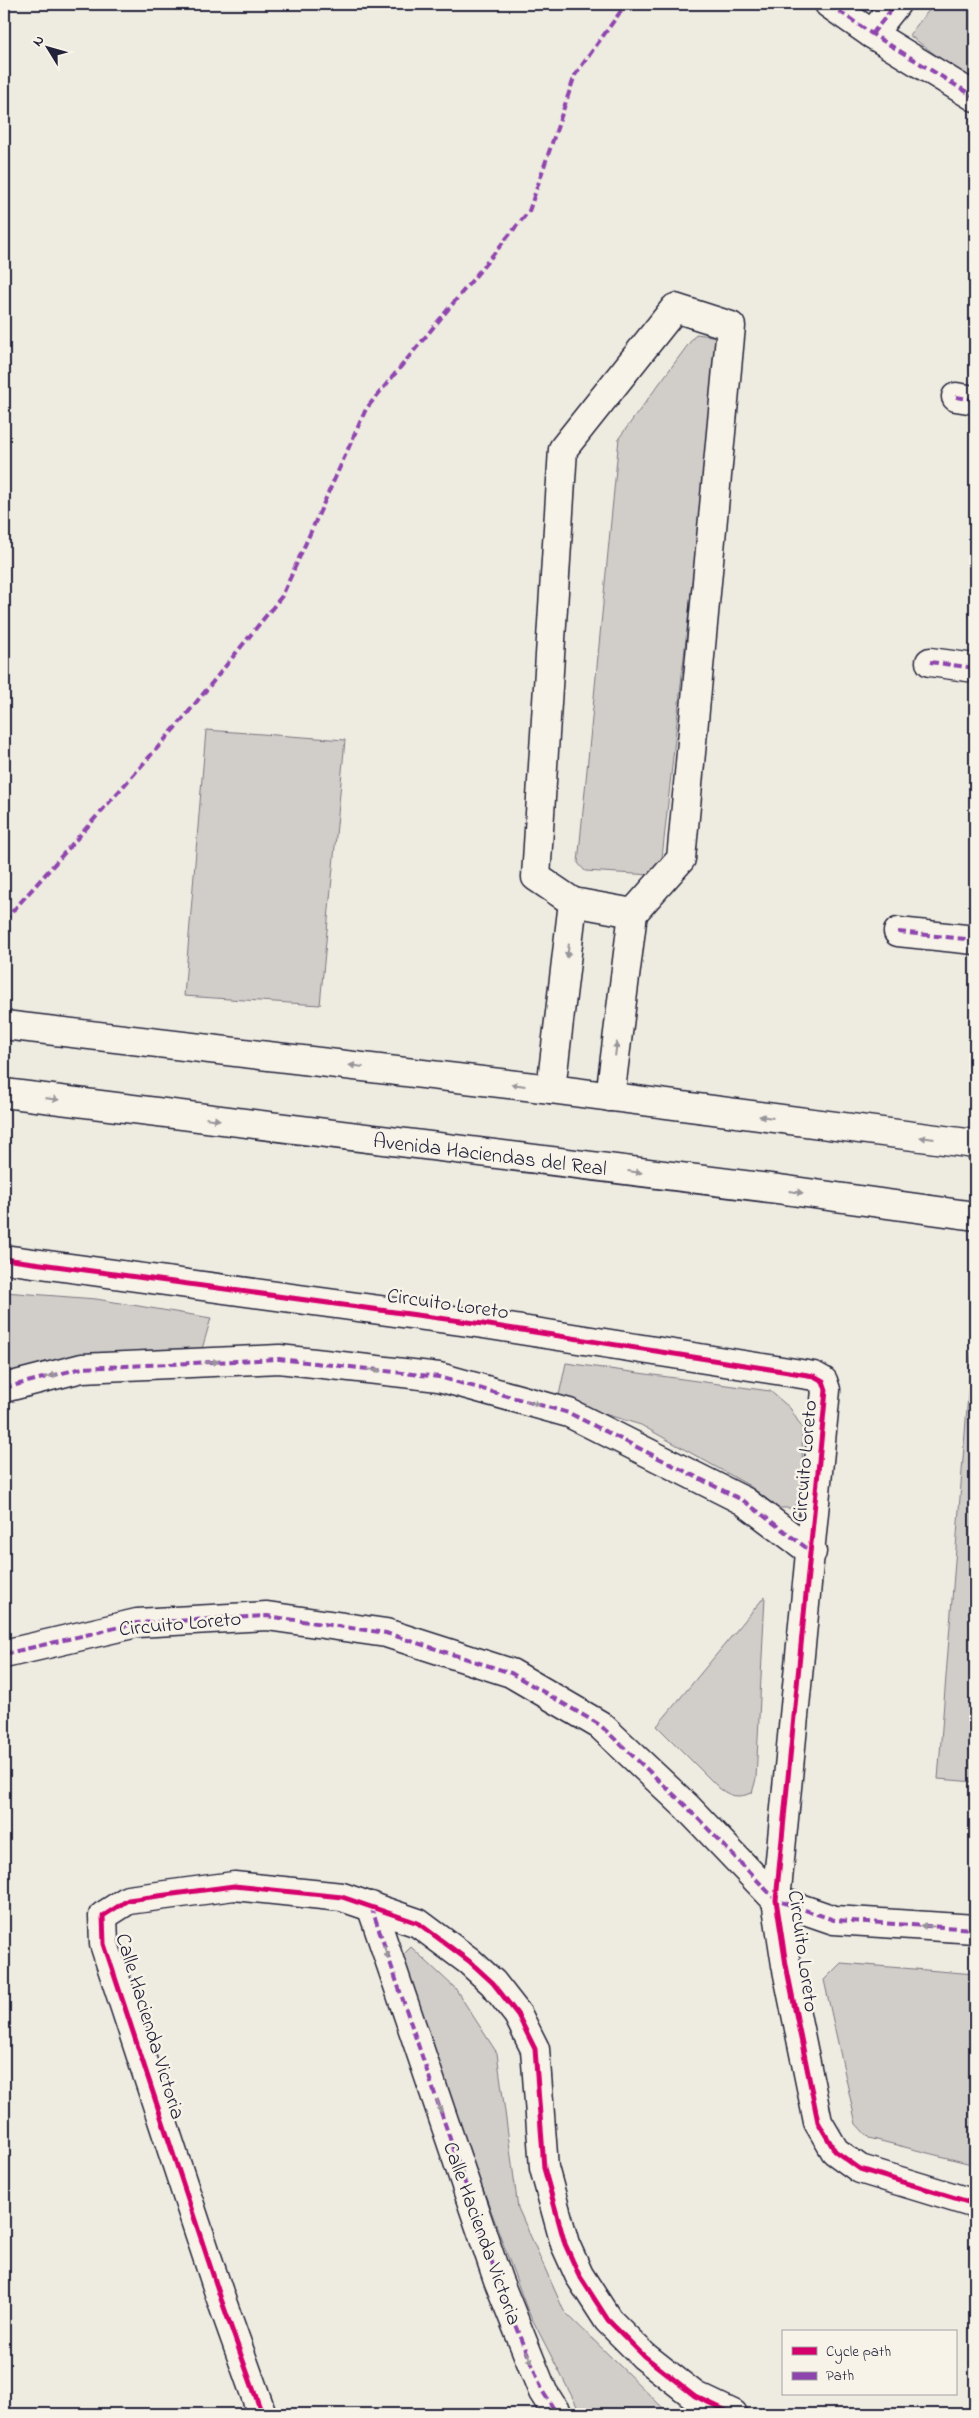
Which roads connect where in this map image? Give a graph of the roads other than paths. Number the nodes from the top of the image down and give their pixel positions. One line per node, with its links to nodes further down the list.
1 (829, 4): 3 (street)
2 (896, 4): 3 (street)
3 (872, 34): 4 (street)
4 (975, 98)
5 (930, 662): 6 (street)
6 (975, 668)
7 (573, 902): 8 (street); 8 (street); 12 (street, one-way to 12)
8 (633, 913): 14 (street, one-way to 8)
9 (898, 932): 10 (street)
10 (975, 940)
11 (4, 1024): 12 (street, one-way to 11)
12 (551, 1089): 14 (street)
13 (4, 1093): 16 (street, Avenida Haciendas del Real, one-way to 16)
14 (610, 1097): 15 (street, one-way to 14)
15 (975, 1144)
16 (975, 1216)
17 (4, 1259): 19 (street, Circuito Loreto)
18 (4, 1388): 19 (street, Circuito Loreto, one-way to 19)
19 (812, 1552): 21 (street, Circuito Loreto)
20 (4, 1654): 21 (street, Circuito Loreto)
21 (776, 1900): 23 (street, Circuito Loreto, one-way to 21); 24 (street, Circuito Loreto)
22 (370, 1906): 25 (street, Calle Hacienda Victoria); 26 (street, Calle Hacienda Victoria, one-way to 26); 27 (street, Calle Hacienda Victoria)
23 (975, 1929)
24 (975, 2204)
25 (262, 2414)
26 (557, 2414)
27 (733, 2414)

